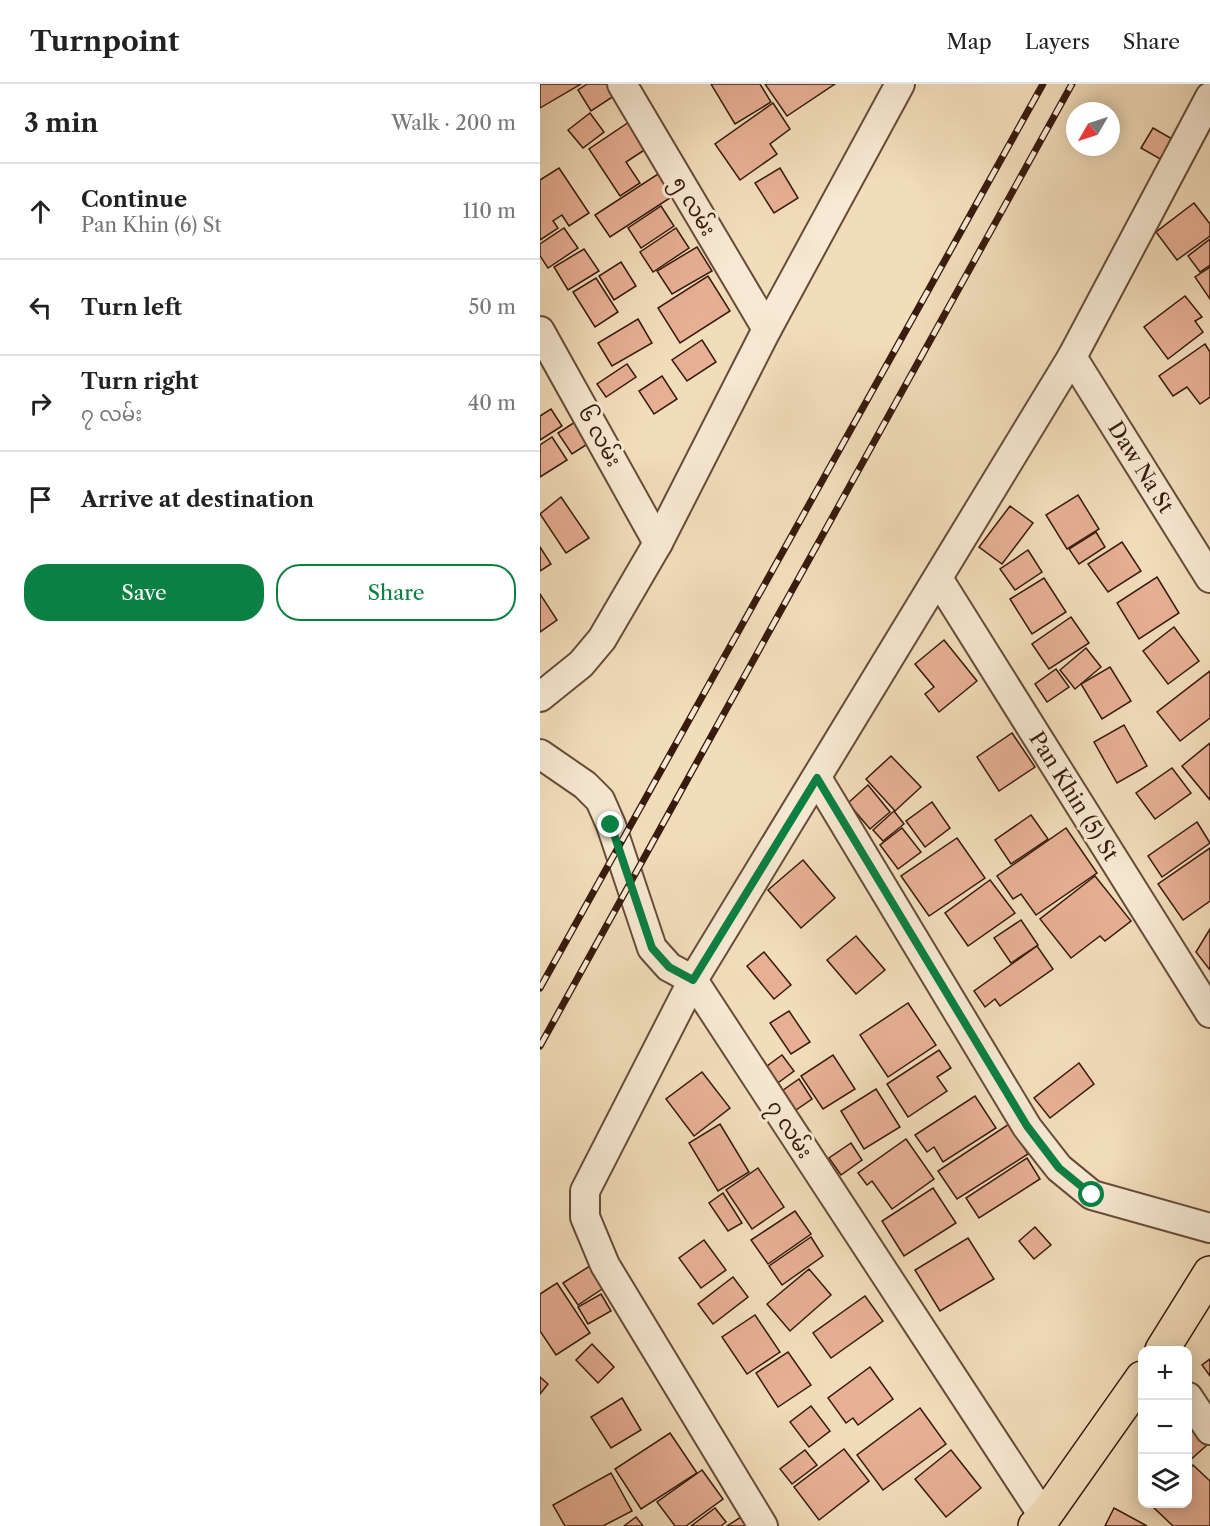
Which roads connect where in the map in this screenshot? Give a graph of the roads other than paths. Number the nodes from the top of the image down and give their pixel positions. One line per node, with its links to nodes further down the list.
1 (622, 84): 4 (street, ၅ လမ်း)
2 (897, 86): 4 (street)
3 (1207, 112): 6 (street)
4 (767, 329): 7 (street)
5 (540, 331): 7 (street, ၆ လမ်း)
6 (1072, 357): 8 (street, Daw Na St); 9 (street)
7 (658, 543): 10 (street)
8 (1210, 578)
9 (939, 580): 12 (street); 14 (street, Pan Khin (5) St)
10 (540, 697)
11 (540, 754): 13 (street, ၇ လမ်း)
12 (817, 778): 13 (street); 15 (street)
13 (693, 980): 21 (street, ၇ လမ်း); 22 (street)
14 (1210, 1013)
15 (1210, 1228)
16 (1210, 1273): 17 (main road)
17 (1164, 1346)
18 (1138, 1385): 21 (main road)
19 (1190, 1400): 20 (street)
20 (1210, 1430)
21 (1039, 1521)
22 (763, 1526)

